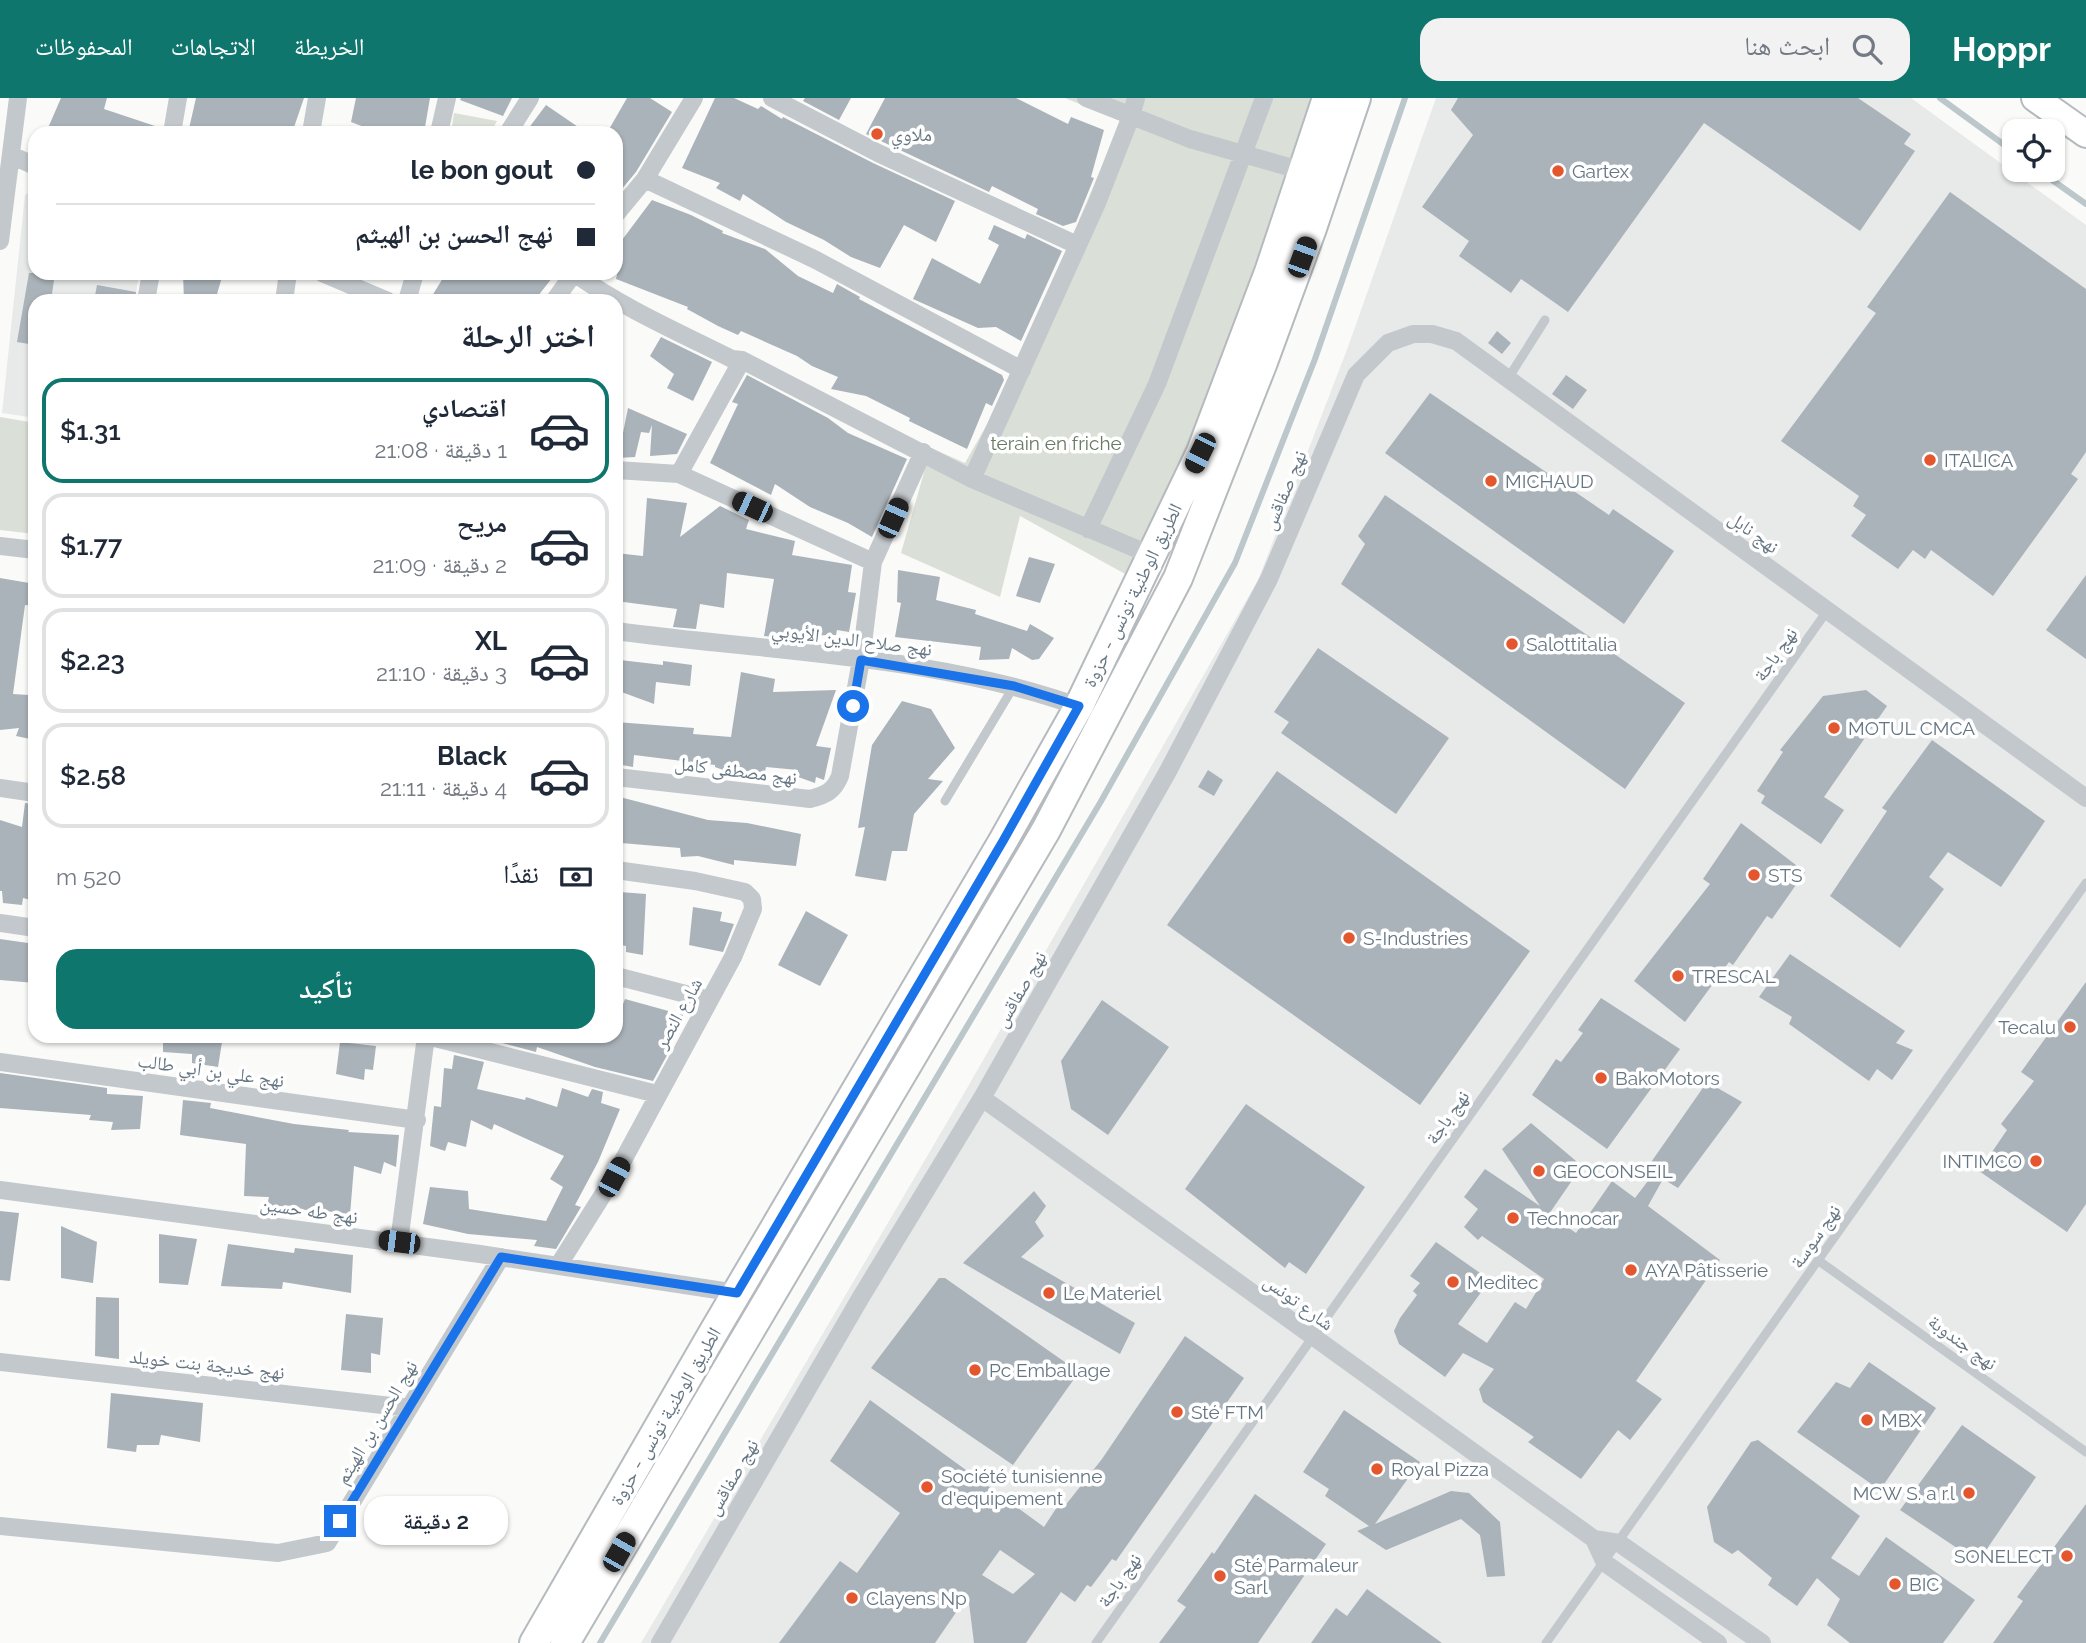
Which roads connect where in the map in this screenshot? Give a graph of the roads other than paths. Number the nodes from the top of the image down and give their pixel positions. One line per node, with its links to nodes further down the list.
1 (18, 98): 20 (street)
2 (178, 98): 15 (street)
3 (317, 98): 16 (street)
4 (447, 98): 17 (street)
5 (530, 98): 18 (street)
6 (694, 98): 24 (street)
7 (772, 98): 27 (street)
8 (1086, 98): 14 (street)
9 (1136, 98): 14 (street)
10 (1264, 98): 21 (street)
11 (1327, 98): 23 (main road, الطريق الوطنية تونس - حزوة)
12 (1356, 98): 52 (main road, الطريق الوطنية تونس - حزوة)
13 (2035, 98): 19 (street)
14 (1131, 116): 21 (street); 27 (street)
15 (173, 126)
16 (312, 126)
17 (441, 126)
18 (512, 126)
19 (2086, 134)
20 (11, 155): 22 (street); 26 (street)
21 (1241, 155): 23 (street); 42 (street)
22 (28, 163)
23 (1303, 171): 45 (main road, الطريق الوطنية تونس - حزوة)
24 (645, 179): 25 (street); 36 (street)
25 (623, 206)
26 (0, 241)
27 (1077, 246): 36 (street)
28 (338, 280): 30 (street)
29 (584, 280): 31 (street)
30 (372, 294)
31 (604, 294)
32 (623, 304): 35 (street)
33 (1545, 320): 37 (lane)
34 (1388, 343): 37 (street, نهج نابل); 68 (street, نهج صفاقس)
35 (742, 360): 38 (street); 40 (street)
36 (1022, 370): 41 (street)
37 (1508, 377): 47 (street, نهج نابل)
38 (923, 452): 41 (street); 46 (street, نهج مصطفى كامل)
39 (623, 470): 40 (street)
40 (679, 474): 46 (street)
41 (972, 479): 42 (street)
42 (1088, 529): 45 (street)
43 (0, 546): 44 (street)
44 (28, 550)
45 (1151, 555): 51 (main road, الطريق الوطنية تونس - حزوة)
46 (873, 562): 49 (street, نهج مصطفى كامل)
47 (1827, 611): 56 (street, نهج نابل); 76 (lane, نهج باجة)
48 (623, 632): 49 (street, نهج صلاح الدين الأيوبي)
49 (861, 660): 50 (street, نهج صلاح الدين الأيوبي); 53 (street, نهج مصطفى كامل)
50 (1014, 686): 51 (street, نهج صلاح الدين الأيوبي); 57 (lane)
51 (1079, 706): 52 (street, نهج صلاح الدين الأيوبي); 75 (main road, الطريق الوطنية تونس - حزوة)
52 (1106, 716): 85 (main road, الطريق الوطنية تونس - حزوة)
53 (623, 778)
54 (0, 788): 55 (street)
55 (28, 792)
56 (2086, 798)
57 (945, 801)
58 (623, 871): 63 (street, شارع النصر)
59 (2086, 883): 73 (lane, نهج سوسة)
60 (0, 923): 61 (street)
61 (28, 927)
62 (623, 978): 63 (street)
63 (709, 1000): 67 (street, شارع النصر)
64 (426, 1043): 69 (street)
65 (455, 1043): 67 (street)
66 (0, 1062): 69 (street, نهج علي بن أبي طالب)
67 (657, 1094): 74 (street, شارع النصر)
68 (982, 1098): 76 (street, شارع تونس); 86 (street, نهج صفاقس)
69 (416, 1120): 71 (street)
70 (0, 1190): 71 (street, نهج طه حسين)
71 (399, 1242): 72 (street, نهج طه حسين)
72 (501, 1257): 74 (street, نهج طه حسين); 78 (street, نهج الحسن بن الهيثم)
73 (1819, 1261): 79 (lane, نهج جندوبة); 82 (lane, نهج سوسة)
74 (558, 1266): 75 (street, نهج طه حسين)
75 (737, 1293): 84 (main road, الطريق الوطنية تونس - حزوة)
76 (1313, 1338): 81 (street, شارع تونس); 87 (lane, نهج باجة)
77 (0, 1362): 78 (street, نهج خديجة بنت خويلد)
78 (409, 1408): 80 (street, نهج الحسن بن الهيثم)
79 (2086, 1452)
80 (0, 1526)
81 (1594, 1539): 82 (street); 83 (street)
82 (1619, 1543): 83 (lane, نهج سوسة); 90 (street)
83 (1605, 1563): 88 (lane, نهج سوسة); 89 (street)
84 (534, 1643)
85 (565, 1643)
86 (660, 1643)
87 (1096, 1643)
88 (1546, 1643)
89 (1718, 1643)
90 (1762, 1643)

